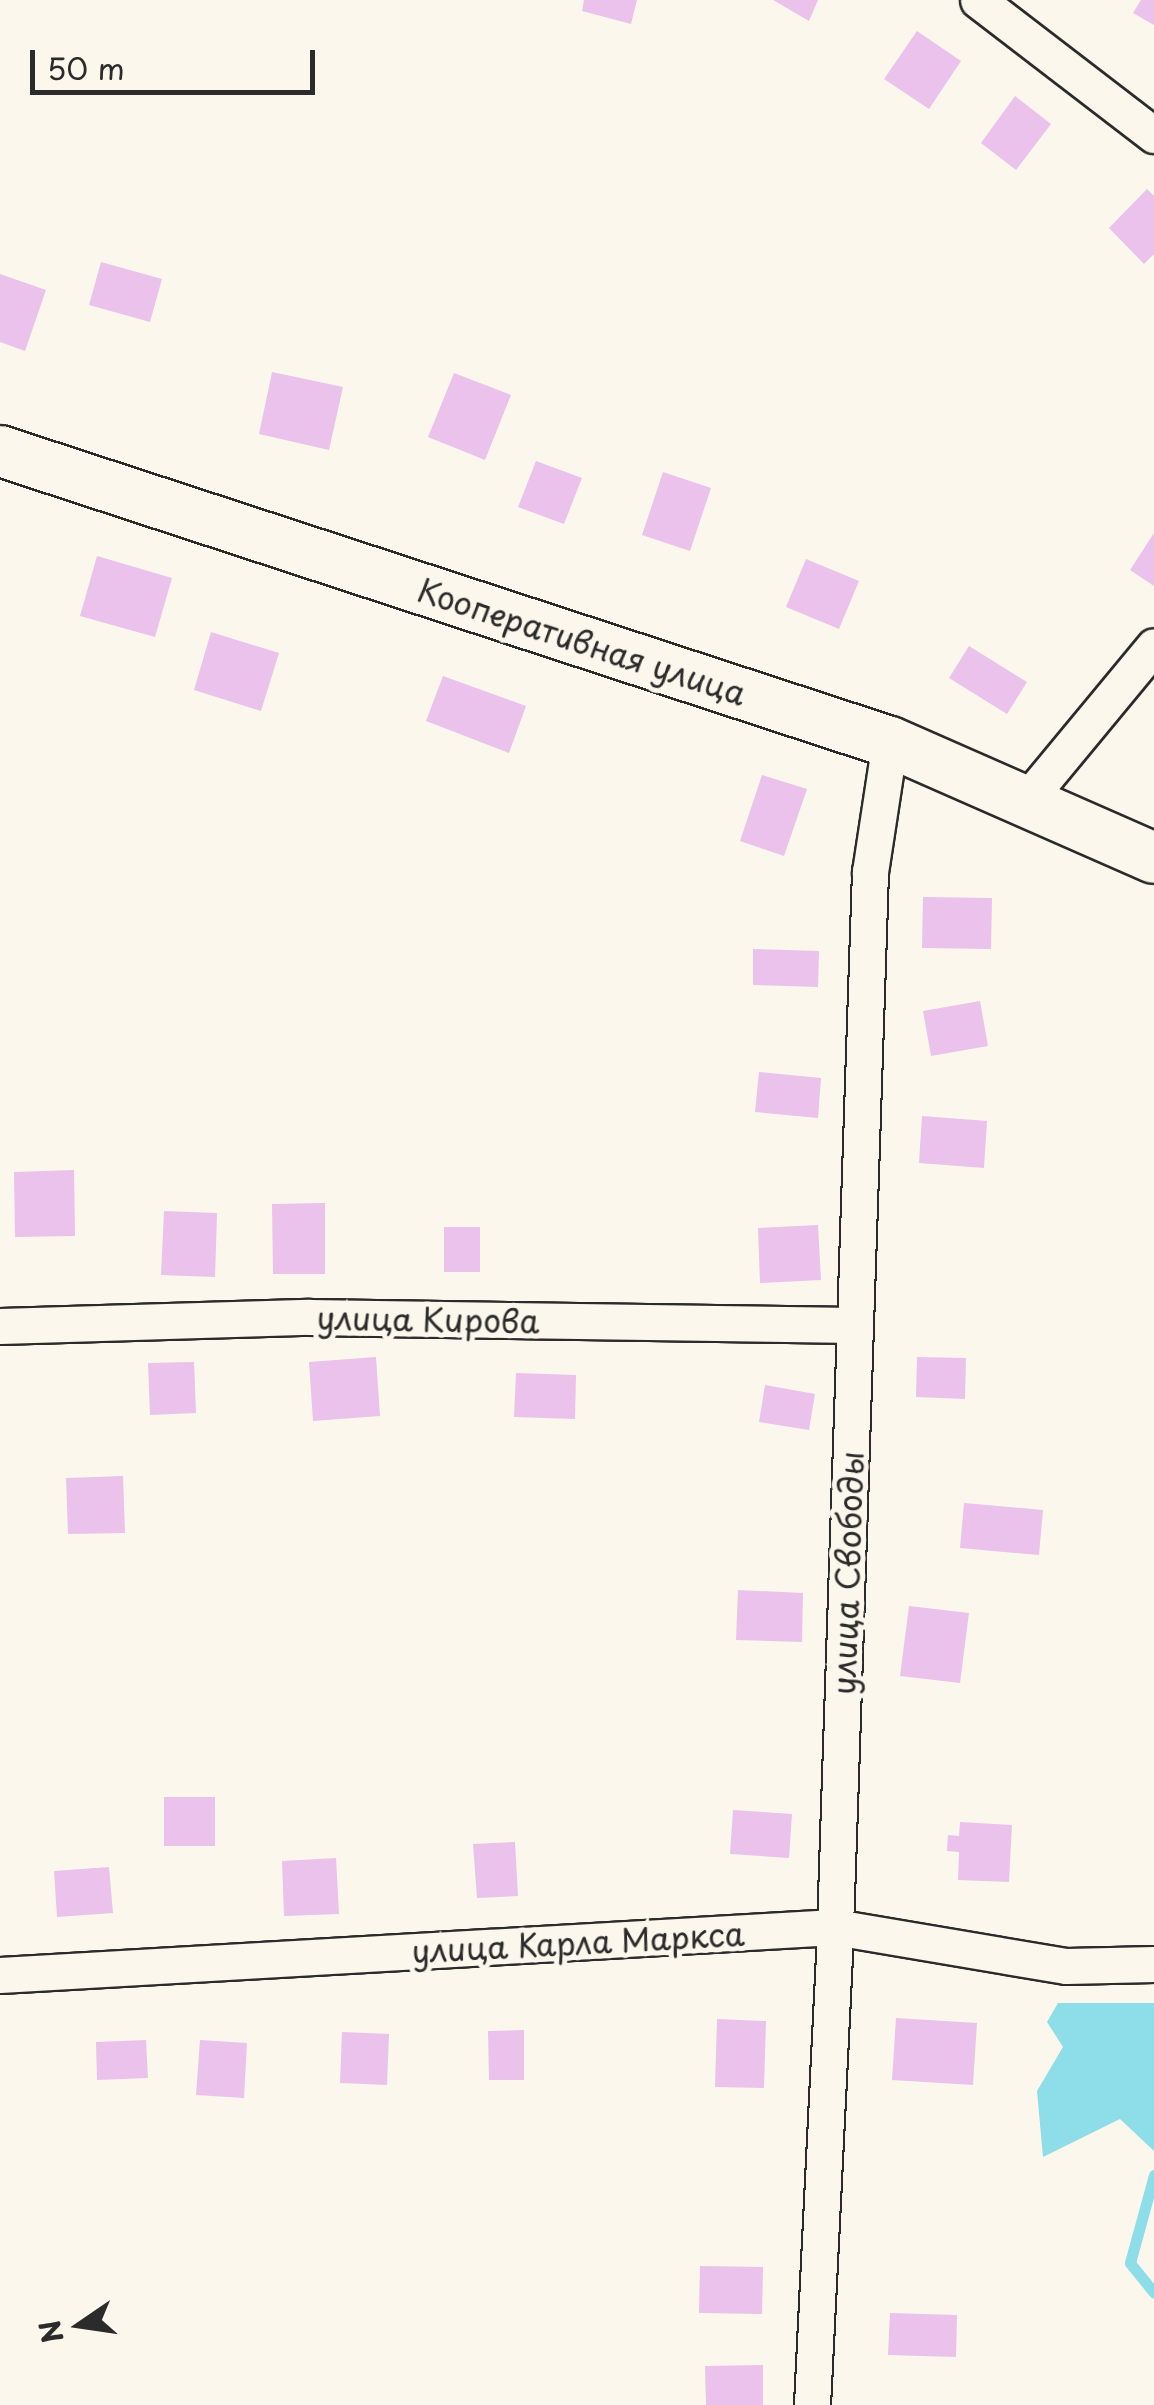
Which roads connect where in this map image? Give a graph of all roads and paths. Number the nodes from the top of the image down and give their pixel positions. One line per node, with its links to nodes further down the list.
1 (978, 0): 2 (street)
2 (1154, 135)
3 (0, 451): 5 (main road, Кооперативная улица)
4 (1154, 646): 6 (street)
5 (890, 742): 6 (main road, Кооперативная улица); 9 (street, улица Свободы)
6 (1025, 802): 7 (main road, Кооперативная улица)
7 (1154, 858)
8 (0, 1326): 9 (street, улица Кирова)
9 (855, 1326): 10 (street, улица Свободы)
10 (835, 1928): 11 (street, улица Карла Маркса); 12 (street, улица Карла Маркса); 13 (street, улица Свободы)
11 (1154, 1964)
12 (0, 1976)
13 (812, 2405)

